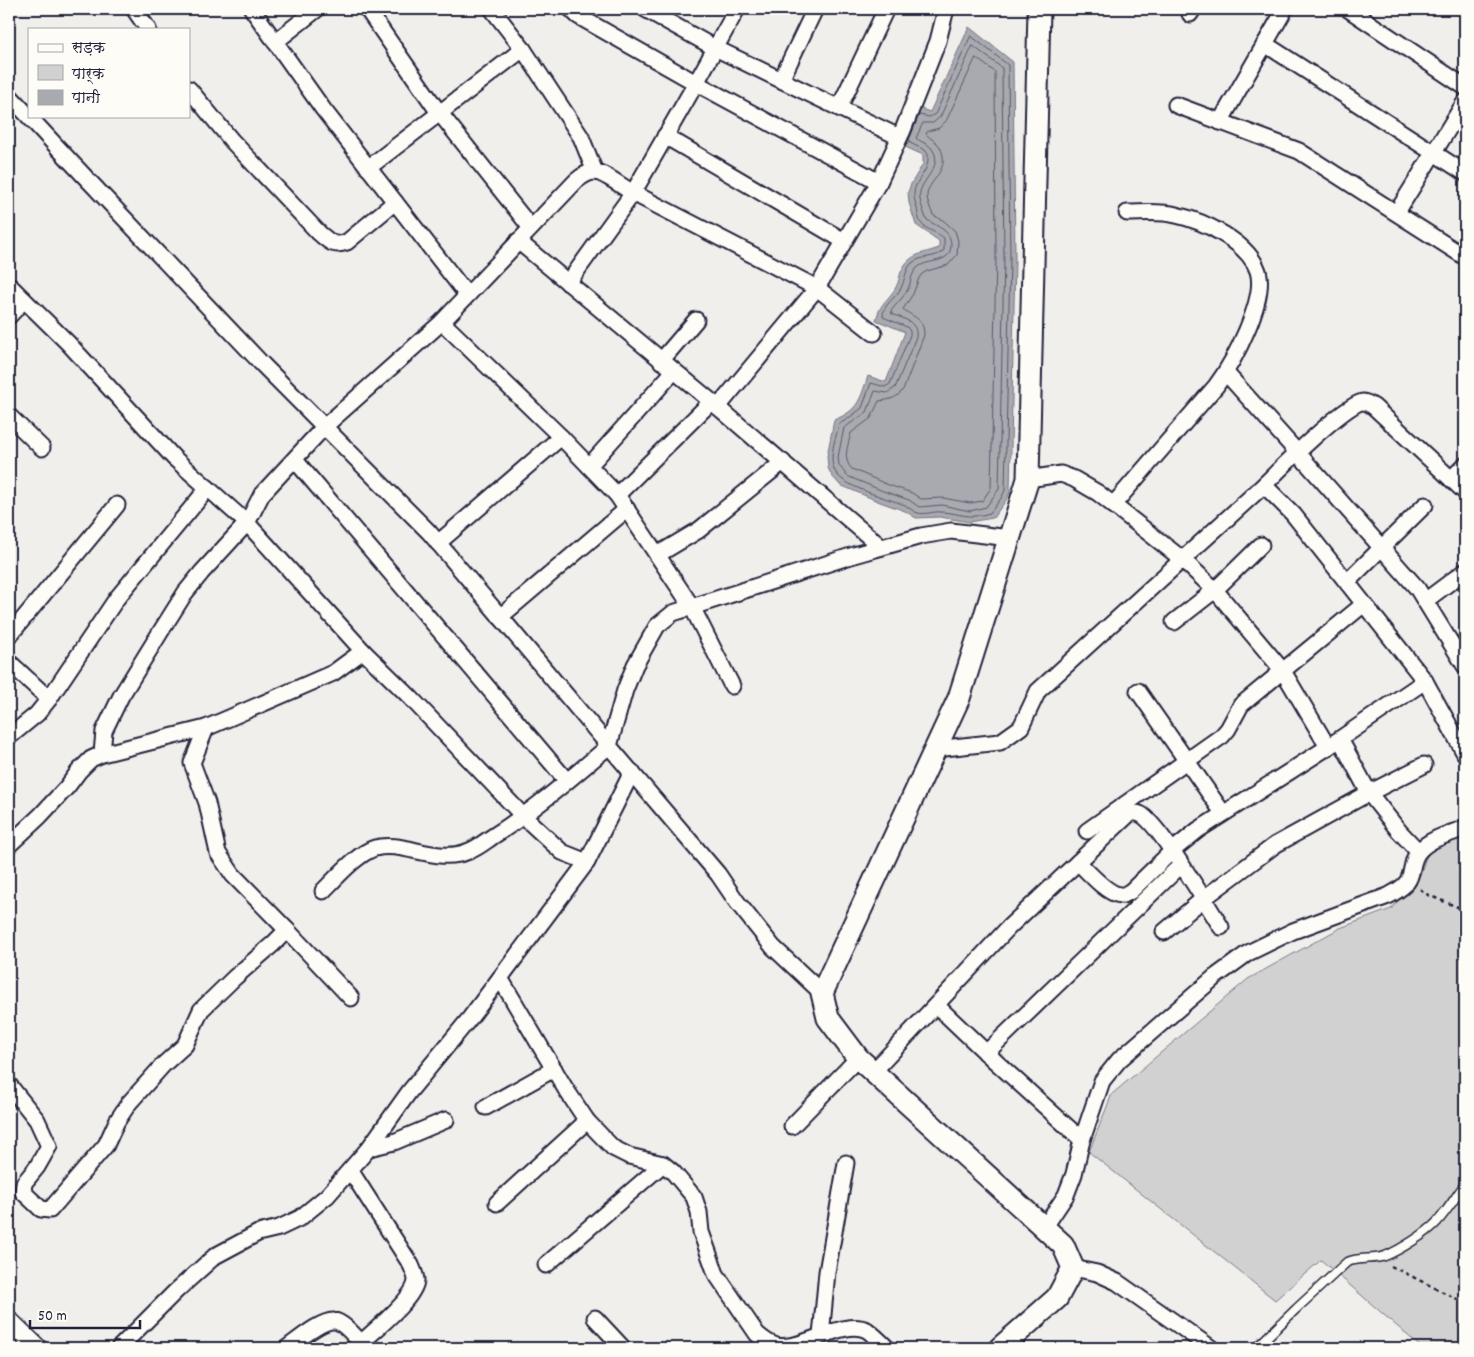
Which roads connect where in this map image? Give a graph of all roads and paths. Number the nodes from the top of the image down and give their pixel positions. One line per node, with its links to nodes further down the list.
1 (134, 9): 15 (street)
2 (252, 9): 16 (street)
3 (317, 9): 16 (street)
4 (367, 9): 28 (street)
5 (492, 9): 19 (street)
6 (571, 9): 21 (street)
7 (737, 9): 18 (street)
8 (815, 9): 20 (street)
9 (886, 9): 27 (street)
10 (946, 9): 33 (street)
11 (1039, 9): 69 (main road)
12 (1285, 9): 17 (street)
13 (1348, 9): 22 (street)
14 (655, 11): 18 (street)
15 (147, 28)
16 (275, 42): 35 (street)
17 (1265, 44): 31 (street); 34 (street)
18 (714, 48): 20 (street); 21 (street)
19 (523, 50): 28 (street); 36 (street)
20 (781, 80): 27 (street)
21 (696, 83): 32 (street); 38 (street)
22 (1465, 87)
23 (190, 90): 40 (street)
24 (9, 95): 29 (street)
25 (1465, 102): 34 (street)
26 (1176, 105): 31 (street)
27 (839, 108): 33 (street)
28 (440, 113): 35 (street); 43 (street)
29 (28, 115)
30 (31, 118): 61 (street)
31 (1220, 122): 41 (street)
32 (665, 136): 39 (street); 45 (street)
33 (899, 138): 38 (street)
34 (1434, 152): 37 (street); 41 (street)
35 (368, 168): 40 (street)
36 (595, 172): 39 (street); 43 (street)
37 (1465, 172)
38 (879, 182): 45 (street)
39 (633, 193): 47 (street); 49 (street)
40 (395, 202): 50 (street)
41 (1397, 212): 46 (street)
42 (1127, 213): 58 (street)
43 (531, 228): 44 (street)
44 (518, 242): 47 (street); 50 (street)
45 (844, 242): 49 (street)
46 (1465, 257)
47 (568, 283): 56 (street)
48 (9, 285): 51 (street)
49 (817, 288): 55 (street); 59 (street)
50 (467, 295): 54 (street)
51 (24, 300): 52 (street); 72 (street)
52 (9, 316)
53 (696, 320): 56 (street)
54 (442, 322): 61 (street); 62 (street)
55 (874, 333)
56 (662, 361): 57 (street)
57 (674, 371): 59 (street); 68 (street)
58 (1226, 373): 64 (street); 76 (street)
59 (715, 405): 66 (street); 74 (street)
60 (9, 416): 63 (street)
61 (324, 427): 65 (street); 81 (street)
62 (561, 437): 68 (street); 81 (street)
63 (42, 448)
64 (1298, 452): 70 (street); 71 (street); 84 (street)
65 (294, 460): 79 (street); 114 (street)
66 (783, 462): 83 (street); 85 (street)
67 (1465, 465): 70 (street)
68 (589, 466): 74 (street)
69 (1028, 479): 76 (street); 80 (main road)
70 (1451, 479): 73 (street)
71 (1264, 485): 86 (street); 88 (street)
72 (208, 488): 79 (street); 103 (street)
73 (1465, 492)
74 (617, 495): 78 (street)
75 (117, 505): 95 (street)
76 (1113, 505): 86 (street)
77 (1425, 505): 84 (street)
78 (627, 509): 85 (street); 93 (street)
79 (247, 523): 96 (street); 109 (street)
80 (1010, 538): 83 (street); 108 (main road)
81 (438, 543): 93 (street)
82 (1261, 545): 89 (street)
83 (881, 547): 92 (street)
84 (1382, 548): 88 (street); 90 (street)
85 (657, 555): 92 (street)
86 (1182, 558): 89 (street); 108 (street)
87 (1465, 570): 90 (street)
88 (1347, 582): 91 (street)
89 (1215, 590): 94 (street); 99 (street)
90 (1425, 601): 98 (street)
91 (1364, 604): 99 (street); 100 (street)
92 (692, 607): 101 (street); 107 (street)
93 (500, 616): 107 (street)
94 (1174, 622)
95 (9, 636)
96 (363, 651): 104 (street); 117 (street)
97 (9, 662): 103 (street)
98 (1465, 666)
99 (1283, 671): 106 (street); 111 (street)
100 (1425, 681): 106 (street); 110 (street)
101 (732, 686)
102 (1138, 691): 111 (street)
103 (49, 699): 105 (street)
104 (206, 728): 109 (street); 131 (street)
105 (9, 737)
106 (1334, 743): 115 (street); 116 (street)
107 (609, 746): 113 (street); 114 (street)
108 (935, 749): 134 (main road)
109 (102, 754): 120 (street)
110 (1465, 754)
111 (1186, 761): 116 (street); 119 (street)
112 (1424, 765): 115 (street)
113 (632, 772): 123 (street); 134 (street)
114 (567, 781): 117 (street)
115 (1370, 793): 122 (street); 128 (street)
116 (1223, 813): 121 (street)
117 (524, 817): 123 (street); 127 (street)
118 (1465, 828): 122 (street)
119 (1087, 831)
120 (9, 845)
121 (1172, 851): 124 (street); 124 (street); 125 (street)
122 (1418, 851): 126 (street)
123 (588, 862): 133 (street)
124 (1078, 862): 136 (street)
125 (1181, 865): 128 (street); 137 (street)
126 (1408, 881): 129 (path); 145 (street)
127 (322, 891)
128 (1203, 899): 130 (street); 132 (street)
129 (1465, 910)
130 (1221, 926)
131 (287, 930): 135 (street); 140 (street)
132 (1164, 932)
133 (500, 978): 139 (street); 146 (street)
134 (822, 993): 138 (main road)
135 (351, 998)
136 (936, 1006): 137 (street); 138 (street)
137 (986, 1053): 145 (street)
138 (866, 1065): 144 (street); 152 (main road)
139 (554, 1068): 141 (street); 143 (street)
140 (9, 1086)
141 (486, 1107)
142 (446, 1120): 146 (street)
143 (587, 1120): 148 (street); 151 (street)
144 (792, 1126)
145 (1082, 1140): 152 (street)
146 (369, 1148): 149 (street)
147 (846, 1163): 159 (street)
148 (663, 1164): 154 (street); 159 (street)
149 (350, 1170): 160 (street); 162 (street)
150 (1465, 1184): 153 (lane)
151 (497, 1203)
152 (1044, 1228): 155 (main road)
153 (1376, 1258): 156 (path); 168 (lane)
154 (546, 1265)
155 (1073, 1268): 166 (main road); 167 (street)
156 (1465, 1303)
157 (595, 1318): 164 (street)
158 (9, 1321): 161 (street)
159 (821, 1336): 165 (street)
160 (364, 1346): 163 (street)
161 (37, 1348)
162 (120, 1348)
163 (286, 1348)
164 (623, 1348)
165 (887, 1348)
166 (1000, 1348)
167 (1211, 1348)
168 (1256, 1348)

